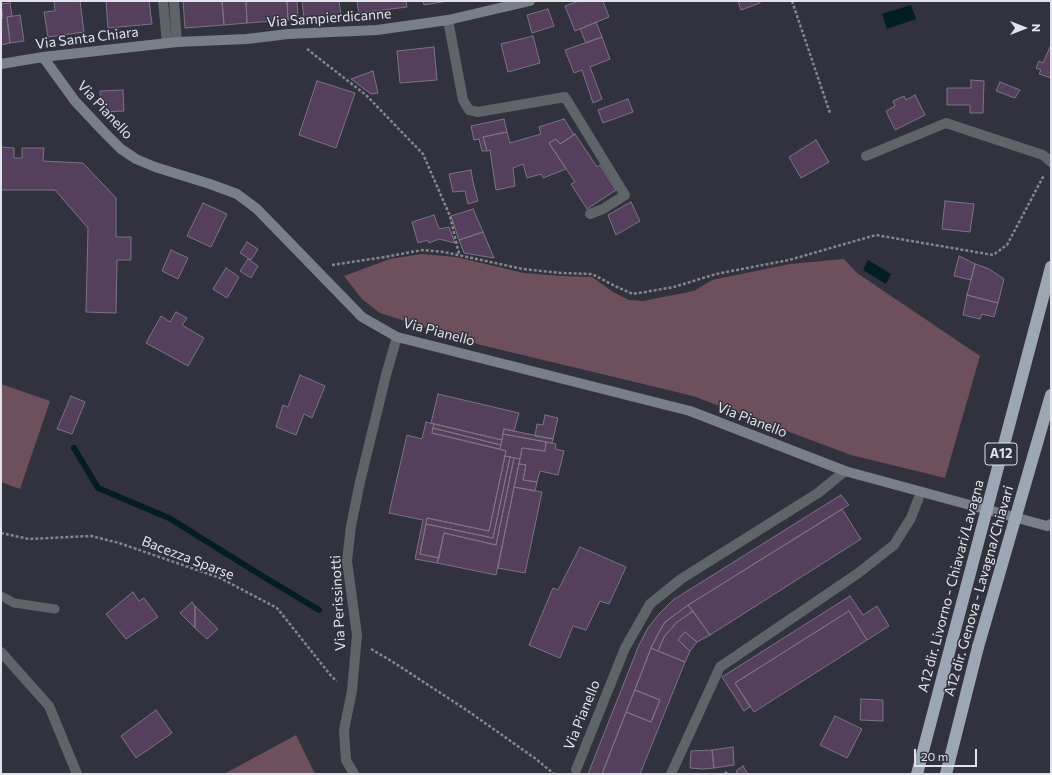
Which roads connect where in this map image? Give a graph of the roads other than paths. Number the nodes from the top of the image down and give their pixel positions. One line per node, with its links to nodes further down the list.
1 (163, 1): 5 (street)
2 (174, 1): 5 (street)
3 (530, 1): 4 (street, Via Sampierdicanne)
4 (448, 20): 5 (street, Via Sampierdicanne); 10 (street)
5 (172, 42): 6 (street, Via Santa Chiara)
6 (43, 57): 7 (street, Via Santa Chiara); 12 (street, Via Pianello)
7 (1, 64)
8 (866, 156): 9 (street)
9 (1049, 165)
10 (590, 214)
11 (1051, 267): 24 (highway, A12 dir. Livorno - Chiavari/Lavagna / A12, bridge)
12 (396, 337): 14 (street, Via Pianello); 22 (street, Via Perissinotti)
13 (1051, 395): 25 (highway, A12 dir. Genova - Lavagna/Chiavari / A12, bridge)
14 (845, 471): 15 (street, Via Pianello); 20 (street, Via Pianello)
15 (921, 492): 16 (street, Via Pianello); 23 (street)
16 (1049, 525)
17 (1, 596): 18 (lane)
18 (55, 609)
19 (1, 652): 21 (street)
20 (576, 770)
21 (77, 774)
22 (354, 774)
23 (671, 774)
24 (917, 774)
25 (946, 774)

